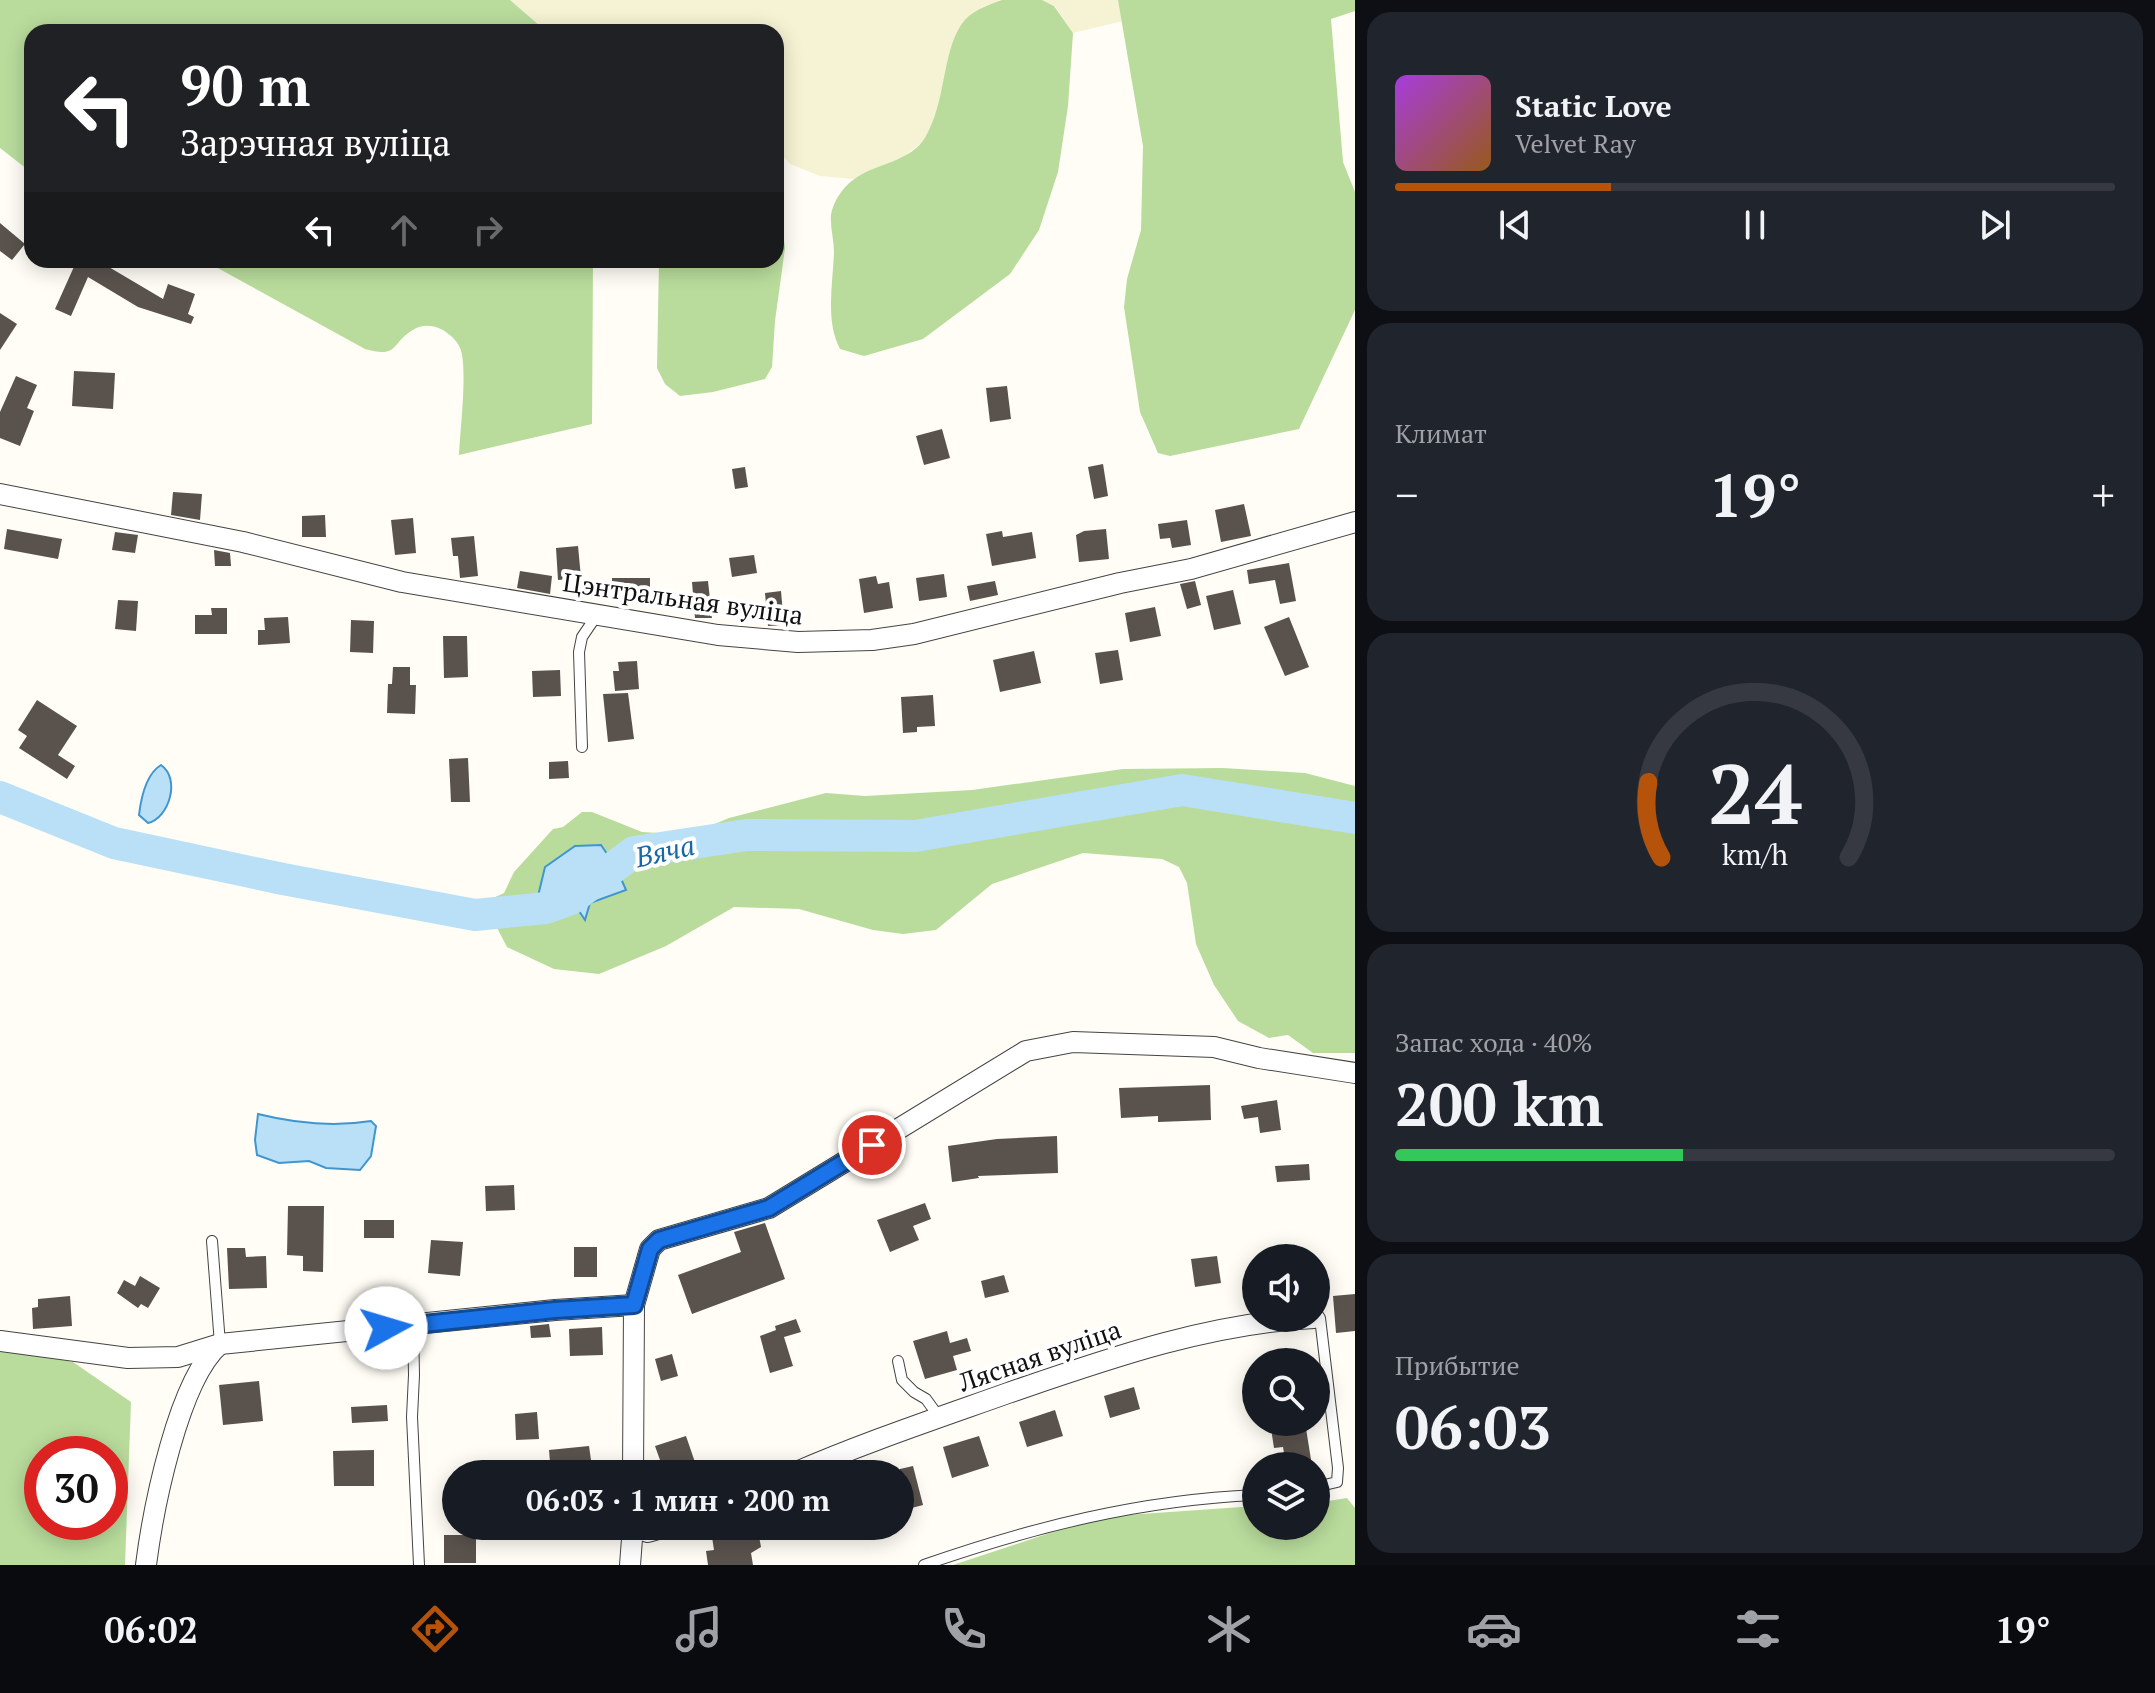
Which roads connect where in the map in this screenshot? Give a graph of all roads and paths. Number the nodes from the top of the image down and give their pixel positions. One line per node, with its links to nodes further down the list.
1 (0, 494): 3 (street, Цэнтральная вуліца)
2 (1355, 522): 3 (street, Цэнтральная вуліца)
3 (597, 615): 4 (lane)
4 (582, 747)
5 (1355, 1073): 7 (street)
6 (212, 1241): 12 (lane)
7 (634, 1305): 8 (street); 15 (street)
8 (413, 1325): 12 (street); 21 (lane)
9 (1242, 1327): 14 (street, Лясная вуліца)
10 (1319, 1332): 17 (lane)
11 (0, 1341): 12 (street)
12 (220, 1344): 20 (street)
13 (898, 1361): 14 (lane)
14 (939, 1417): 16 (street, Лясная вуліца)
15 (633, 1460)
16 (826, 1460)
17 (1330, 1484)
18 (1242, 1495): 23 (lane)
19 (632, 1540): 22 (street)
20 (146, 1565)
21 (419, 1565)
22 (630, 1565)
23 (924, 1565)

